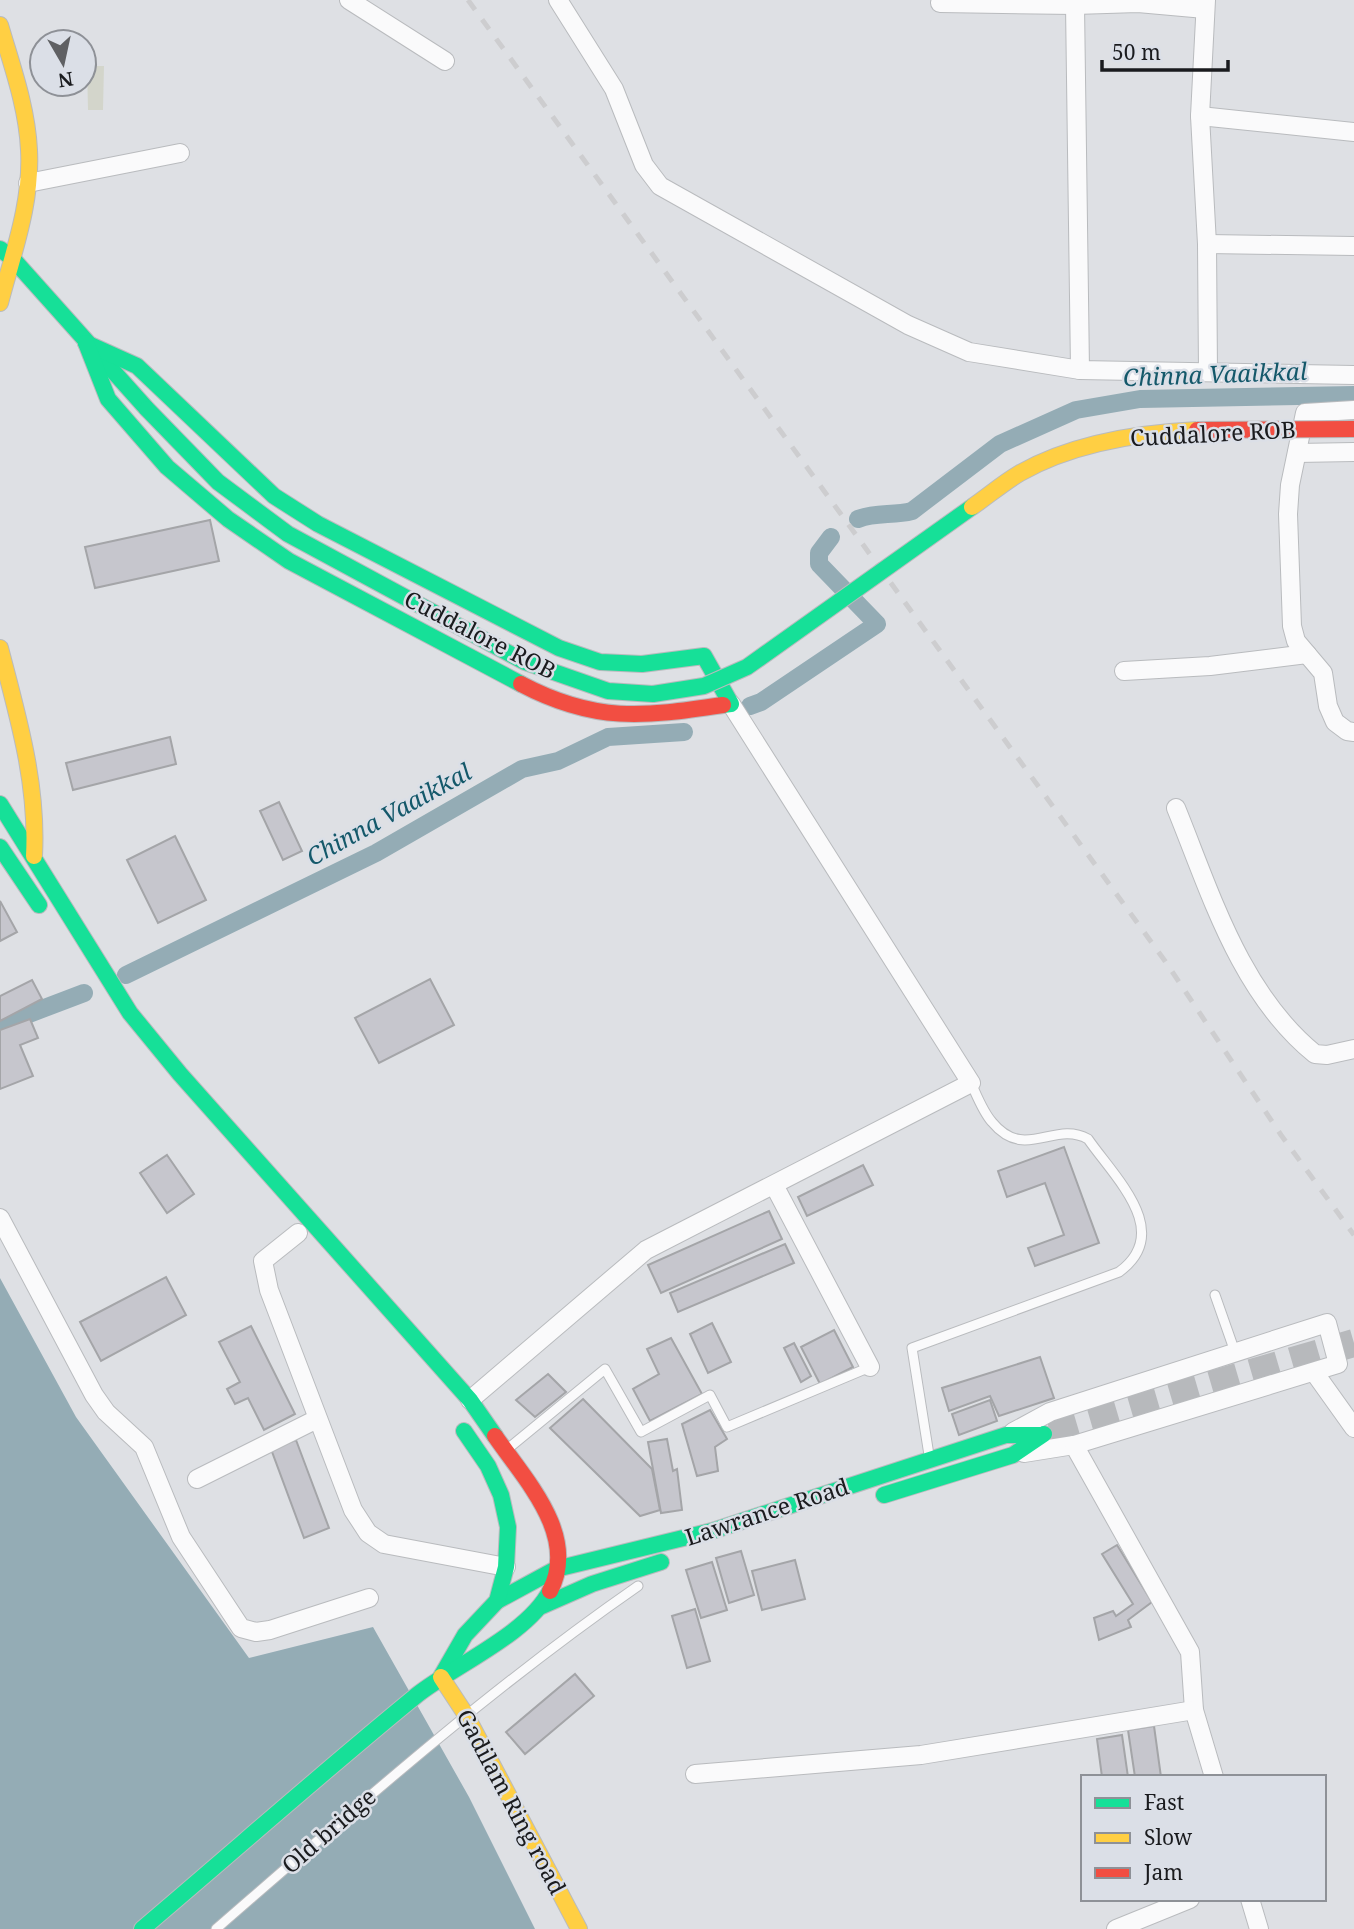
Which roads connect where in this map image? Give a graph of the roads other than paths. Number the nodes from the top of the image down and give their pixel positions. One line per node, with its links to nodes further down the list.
1 (349, 0): 8 (street)
2 (558, 0): 18 (street)
3 (1138, 2): 5 (street); 6 (street)
4 (940, 3): 6 (street)
5 (1205, 4): 9 (street)
6 (1074, 5): 18 (street)
7 (0, 25): 12 (main road)
8 (445, 61)
9 (1200, 116): 10 (street); 13 (street)
10 (1354, 132)
11 (180, 153): 12 (street)
12 (28, 183): 15 (main road)
13 (1207, 244): 14 (street); 19 (street)
14 (1354, 246)
15 (6, 253): 16 (main road); 17 (main road, Cuddalore ROB)
16 (0, 303)
17 (86, 343): 22 (main road, Cuddalore ROB, bridge); 28 (main road); 28 (main road)
18 (1080, 370): 19 (street)
19 (1208, 372): 20 (street)
20 (1354, 375)
21 (1354, 410): 23 (street)
22 (1354, 429)
23 (1297, 453): 24 (street); 26 (street)
24 (1354, 453)
25 (0, 648): 33 (main road)
26 (1307, 654): 27 (street); 29 (street)
27 (1124, 671)
28 (731, 704): 37 (street)
29 (1354, 732)
30 (0, 804): 33 (main road)
31 (1176, 808): 36 (street)
32 (0, 847): 34 (main road)
33 (34, 856): 46 (main road)
34 (51, 922)
35 (93, 986): 39 (main road)
36 (1354, 1049)
37 (971, 1083): 38 (street); 54 (lane)
38 (774, 1185): 44 (street); 46 (street)
39 (263, 1193)
40 (0, 1218): 63 (street)
41 (298, 1233): 47 (street)
42 (1215, 1295): 43 (lane)
43 (1235, 1352): 45 (street); 50 (street)
44 (870, 1367): 52 (lane)
45 (1314, 1372): 49 (street); 51 (street)
46 (470, 1400): 52 (main road)
47 (317, 1419): 55 (street); 60 (street)
48 (457, 1421): 60 (main road)
49 (1354, 1428)
50 (1006, 1436): 53 (main road, Lawrance Road); 54 (main road, Lawrance Road)
51 (1074, 1445): 53 (street); 67 (street)
52 (506, 1451): 61 (main road)
53 (1013, 1455): 56 (main road, Lawrance Road)
54 (930, 1460): 61 (main road, Lawrance Road)
55 (197, 1479)
56 (871, 1499)
57 (780, 1526): 58 (main road, Lawrance Road)
58 (703, 1550)
59 (679, 1557): 65 (main road, Lawrance Road)
60 (506, 1567): 64 (main road)
61 (556, 1569): 64 (main road, Lawrance Road); 65 (main road)
62 (638, 1586): 68 (lane, Old bridge)
63 (369, 1598)
64 (497, 1601): 66 (main road)
65 (542, 1606): 66 (main road, Lawrance Road)
66 (441, 1677): 68 (main road, Gadilam Ring road); 73 (main road, Lawrance Road)
67 (1194, 1710): 69 (street); 70 (street)
68 (466, 1715): 74 (lane, Old bridge); 75 (main road, Gadilam Ring road)
69 (695, 1774)
70 (1212, 1775)
71 (1185, 1901): 76 (street)
72 (1251, 1901): 77 (street)
73 (142, 1929)
74 (216, 1929)
75 (579, 1929)
76 (1116, 1929)
77 (1259, 1929)

